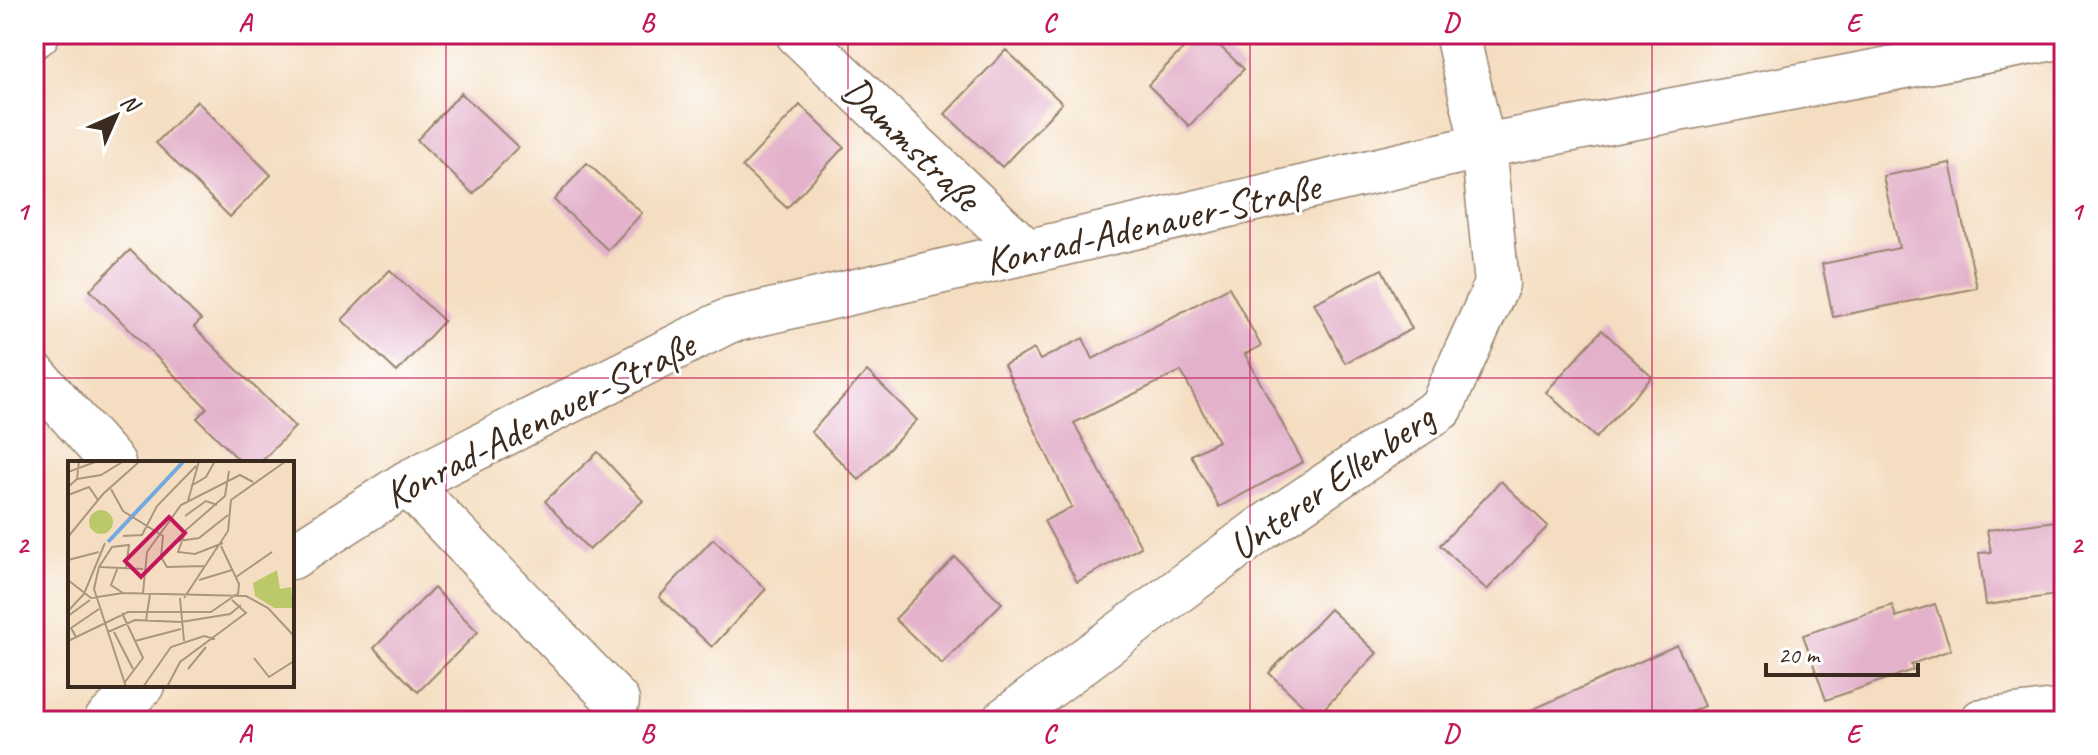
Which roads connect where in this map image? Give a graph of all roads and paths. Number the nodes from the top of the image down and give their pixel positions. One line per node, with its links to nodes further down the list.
1 (798, 34): 5 (street, Dammstraße)
2 (1457, 34): 4 (street, Unterer Ellenberg)
3 (2064, 36): 4 (street, Konrad-Adenauer-Straße)
4 (1483, 146): 5 (street, Konrad-Adenauer-Straße); 14 (street, Unterer Ellenberg)
5 (1027, 252): 8 (street, Konrad-Adenauer-Straße)
6 (34, 374): 7 (street)
7 (111, 461)
8 (407, 483): 9 (street, Konrad-Adenauer-Straße); 11 (street)
9 (294, 556)
10 (140, 687): 13 (street)
11 (617, 701)
12 (2064, 711): 15 (street)
13 (106, 721)
14 (1003, 721)
15 (1982, 721)

